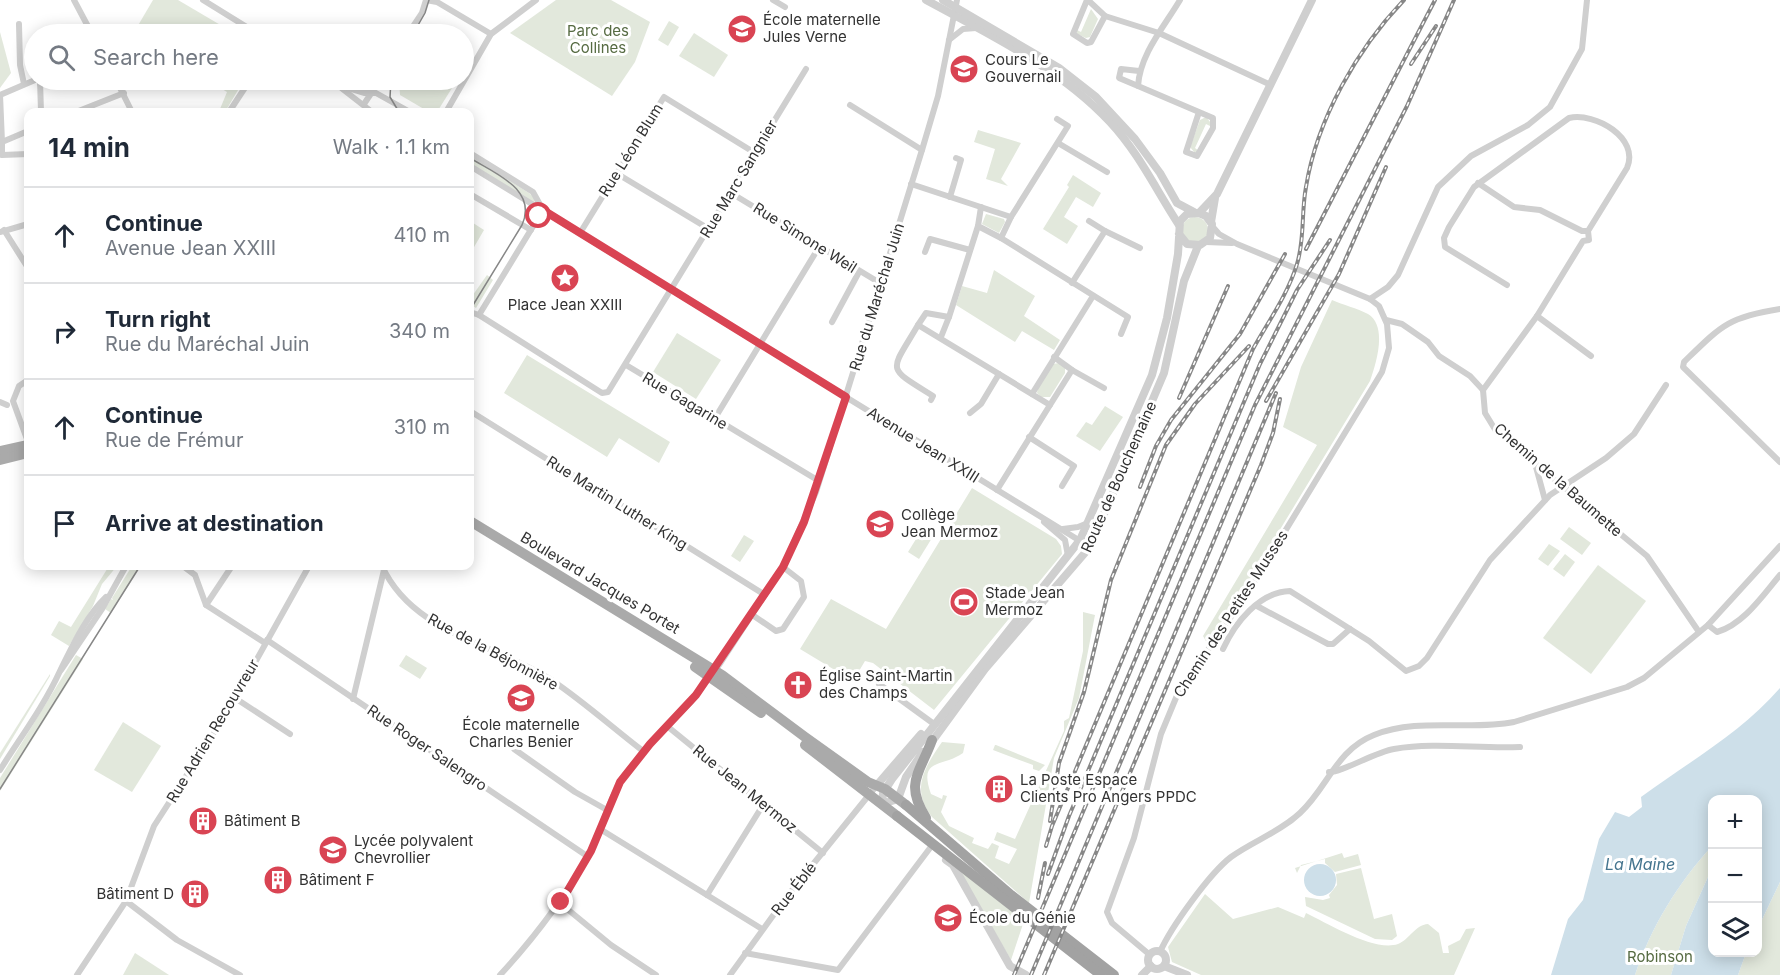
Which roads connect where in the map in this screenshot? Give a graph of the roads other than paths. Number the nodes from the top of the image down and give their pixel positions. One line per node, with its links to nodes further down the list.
1 (74, 0): 17 (street)
2 (203, 0): 18 (street)
3 (426, 0): 12 (street); 19 (street)
4 (536, 0): 22 (street)
5 (773, 0): 13 (street)
6 (926, 0): 14 (street)
7 (943, 0): 14 (street)
8 (1088, 0): 15 (street); 15 (street)
9 (1180, 0): 21 (street)
10 (1312, 0): 28 (street)
11 (1587, 0): 96 (street)
12 (437, 1): 22 (street)
13 (785, 7)
14 (956, 8): 20 (street); 23 (street, Rue du Maréchal Juin); 68 (street)
15 (1105, 16): 21 (street)
16 (19, 24): 27 (street)
17 (87, 24)
18 (242, 24)
19 (415, 24)
20 (976, 28): 23 (street); 73 (street)
21 (1159, 33): 26 (street); 28 (street)
22 (491, 34): 24 (street)
23 (949, 41): 52 (street, Rue du Maréchal Juin)
24 (474, 63)
25 (806, 69): 53 (street, Rue Marc Sangnier)
26 (1139, 71): 29 (street); 29 (street)
27 (24, 84): 50 (street)
28 (1271, 85): 64 (street)
29 (1138, 86): 47 (street)
30 (39, 90): 40 (street)
31 (122, 90): 37 (street)
32 (243, 90): 43 (street)
33 (346, 90): 38 (street)
34 (354, 90): 36 (street)
35 (459, 90): 46 (street)
36 (372, 92): 38 (street); 45 (street)
37 (124, 93): 41 (street); 42 (street)
38 (364, 104): 44 (street)
39 (850, 105): 52 (street)
40 (41, 108)
41 (86, 108)
42 (130, 108)
43 (232, 108)
44 (368, 108)
45 (404, 108)
46 (448, 108)
47 (1199, 112): 47 (street)
48 (1058, 119): 51 (street)
49 (24, 133): 50 (street)
50 (2, 142): 54 (street)
51 (1058, 143): 58 (street); 69 (street)
52 (922, 150): 61 (street, Rue du Maréchal Juin)
53 (755, 153): 59 (street, Rue Léon Blum); 62 (street, Rue Marc Sangnier)
54 (24, 154)
55 (474, 155): 67 (street, Avenue Jean XXIII)
56 (956, 158): 65 (street)
57 (474, 168): 67 (street, Avenue Jean XXIII)
58 (1107, 172)
59 (616, 173): 75 (street); 80 (street, Rue Léon Blum)
60 (1478, 183): 79 (street); 79 (street); 93 (street)
61 (911, 184): 65 (street); 91 (street, Rue du Maréchal Juin)
62 (731, 193): 75 (street, Rue Marc Sangnier); 85 (street, Rue Simone Weil)
63 (474, 196): 76 (street)
64 (1216, 196): 68 (street); 71 (street)
65 (950, 197): 66 (street)
66 (981, 207): 69 (street); 74 (street)
67 (543, 210): 76 (street); 80 (street, Avenue Jean XXIII)
68 (1197, 212): 71 (street); 73 (street)
69 (1011, 217): 82 (street)
70 (1089, 220): 78 (street)
71 (1212, 224): 83 (street); 84 (street)
72 (24, 225): 77 (street)
73 (1179, 225): 81 (street)
74 (978, 226): 82 (street); 87 (street)
75 (708, 229): 94 (street, Rue Marc Sangnier)
76 (531, 230): 99 (street)
77 (2, 231): 89 (street)
78 (1105, 231): 86 (street); 92 (street)
79 (1585, 231): 100 (street)
80 (580, 232): 94 (street, Avenue Jean XXIII)
81 (1179, 234): 83 (street); 140 (street, Route de Bouchemaine)
82 (1001, 238): 92 (street)
83 (1202, 244): 84 (street); 146 (street, Route de Bouchemaine)
84 (1237, 244): 96 (street)
85 (819, 247): 90 (street, Rue Simone Weil); 107 (street)
86 (1140, 248)
87 (970, 250): 88 (street); 101 (street)
88 (925, 252)
89 (24, 262)
90 (859, 272): 91 (street, Rue Simone Weil); 103 (street)
91 (880, 283): 118 (street, Rue du Maréchal Juin)
92 (1072, 283): 95 (street)
93 (1507, 285)
94 (672, 289): 107 (street, Avenue Jean XXIII); 110 (street, Rue Marc Sangnier)
95 (1092, 296): 105 (street); 109 (street)
96 (1370, 299): 102 (street)
97 (1780, 309): 132 (street)
98 (474, 314): 99 (street, Rue Gagarine)
99 (478, 315): 110 (street, Rue Gagarine)
100 (1537, 316): 108 (street); 116 (street)
101 (949, 317): 104 (street); 106 (street)
102 (1386, 320): 116 (street); 200 (street, Chemin des Petites Musses)
103 (832, 322)
104 (918, 325): 106 (street); 119 (street)
105 (1121, 334)
106 (941, 338): 112 (street)
107 (760, 344): 118 (street, Avenue Jean XXIII); 125 (street)
108 (1591, 356)
109 (1054, 357): 111 (street); 117 (street)
110 (626, 365): 125 (street, Rue Gagarine)
111 (1072, 370): 115 (street); 122 (street)
112 (999, 374): 117 (street); 124 (street)
113 (24, 383): 126 (street)
114 (1666, 385): 136 (street)
115 (1104, 388)
116 (1483, 390): 133 (street, Chemin de la Baumette)
117 (1032, 394): 122 (street)
118 (846, 397): 134 (street, Rue du Maréchal Juin); 137 (street, Avenue Jean XXIII)
119 (931, 400)
120 (0, 402): 121 (street)
121 (7, 405)
122 (1050, 405): 127 (street)
123 (474, 413): 156 (street, Rue Martin Luther King)
124 (970, 414)
125 (715, 418): 134 (street, Rue Gagarine)
126 (24, 432)
127 (1029, 437): 135 (street); 137 (street)
128 (24, 444): 129 (main road)
129 (0, 451)
130 (24, 454): 131 (main road)
131 (0, 460)
132 (1780, 462)
133 (1534, 463): 136 (street, Chemin de la Baumette); 138 (street)
134 (819, 481): 148 (street, Rue du Maréchal Juin)
135 (1062, 486)
136 (1562, 486): 138 (street); 162 (street, Chemin de la Baumette)
137 (997, 490): 139 (street, Avenue Jean XXIII)
138 (1545, 500): 161 (street)
139 (1028, 508): 142 (street, Avenue Jean XXIII); 147 (street, Avenue Jean XXIII)
140 (1089, 522): 142 (street); 144 (street, Route de Bouchemaine)
141 (474, 524): 165 (main road, Boulevard Jacques Portet)
142 (1063, 529): 144 (street, Avenue Jean XXIII)
143 (474, 531): 165 (main road, Boulevard Jacques Portet)
144 (1080, 540): 146 (street, Avenue Jean XXIII); 147 (street, Route de Bouchemaine)
145 (1780, 546): 160 (street)
146 (1090, 547): 173 (street, Route de Bouchemaine)
147 (1066, 561): 169 (street, Route de Bouchemaine)
148 (783, 567): 156 (street, Rue du Maréchal Juin); 159 (street)
149 (123, 570): 178 (street)
150 (188, 570): 157 (street)
151 (229, 570): 157 (street)
152 (307, 570): 163 (street, Rue Adrien Recouvreur)
153 (383, 570): 168 (street)
154 (385, 570): 175 (street, Rue de la Béjonnière)
155 (1780, 575): 160 (street)
156 (765, 595): 159 (street, Rue du Maréchal Juin)
157 (206, 605): 163 (street, Rue Roger Salengro)
158 (1256, 606): 161 (street); 161 (street); 164 (street)
159 (752, 614): 165 (street, Rue du Maréchal Juin)
160 (1708, 625): 162 (street)
161 (1350, 629)
162 (1699, 632): 176 (street)
163 (266, 642): 167 (street, Rue Adrien Recouvreur); 168 (street, Rue Roger Salengro)
164 (1223, 649)
165 (712, 674): 170 (street, Rue du Maréchal Juin); 180 (main road)
166 (883, 679): 169 (street)
167 (235, 698): 171 (street); 195 (street, Rue Adrien Recouvreur)
168 (353, 699): 193 (street, Rue Roger Salengro)
169 (934, 724): 181 (street, Route de Bouchemaine)
170 (667, 726): 175 (street, Rue du Maréchal Juin); 185 (street, Rue Jean Mermoz)
171 (290, 734)
172 (516, 740): 187 (street)
173 (932, 740): 183 (street, Route de Bouchemaine); 189 (highway)
174 (1520, 747): 177 (street)
175 (644, 751): 187 (street, Rue du Maréchal Juin)
176 (1337, 762): 177 (street); 179 (street)
177 (1346, 768): 179 (street)
178 (0, 770)
179 (1329, 772): 198 (street)
180 (861, 782): 181 (main road); 182 (main road)
181 (881, 787): 182 (street, Rue Éblé); 183 (main road); 184 (street, Route de Bouchemaine)
182 (870, 795): 184 (main road); 186 (street, Rue Éblé)
183 (901, 800): 184 (street); 189 (highway)
184 (882, 804): 186 (street); 188 (main road)
185 (763, 805): 192 (street, Rue Jean Mermoz); 194 (street)
186 (861, 806): 192 (street, Rue Éblé)
187 (607, 810): 190 (street, Rue du Maréchal Juin)
188 (897, 816): 191 (street); 209 (highway)
189 (933, 828): 210 (highway)
190 (600, 829): 193 (street, Rue du Maréchal Juin); 194 (street)
191 (930, 848): 199 (street); 208 (street)
192 (823, 853): 197 (street, Rue Éblé)
193 (587, 856): 196 (street, Rue du Maréchal Juin)
194 (707, 895): 197 (street)
195 (126, 901): 203 (street, Rue Adrien Recouvreur); 204 (street)
196 (560, 903): 205 (street, Rue du Maréchal Juin); 206 (street)
197 (762, 929): 199 (street, Rue Éblé)
198 (1160, 952): 200 (street); 202 (street)
199 (745, 953): 207 (street, Rue Éblé)
200 (1150, 955): 201 (street)
201 (1150, 966): 202 (street); 211 (street)
202 (1164, 966): 212 (street)
203 (77, 975)
204 (240, 975)
205 (500, 975)
206 (657, 975)
207 (730, 975)
208 (1026, 975)
209 (1101, 975)
210 (1114, 975)
211 (1142, 975)
212 (1187, 975)

